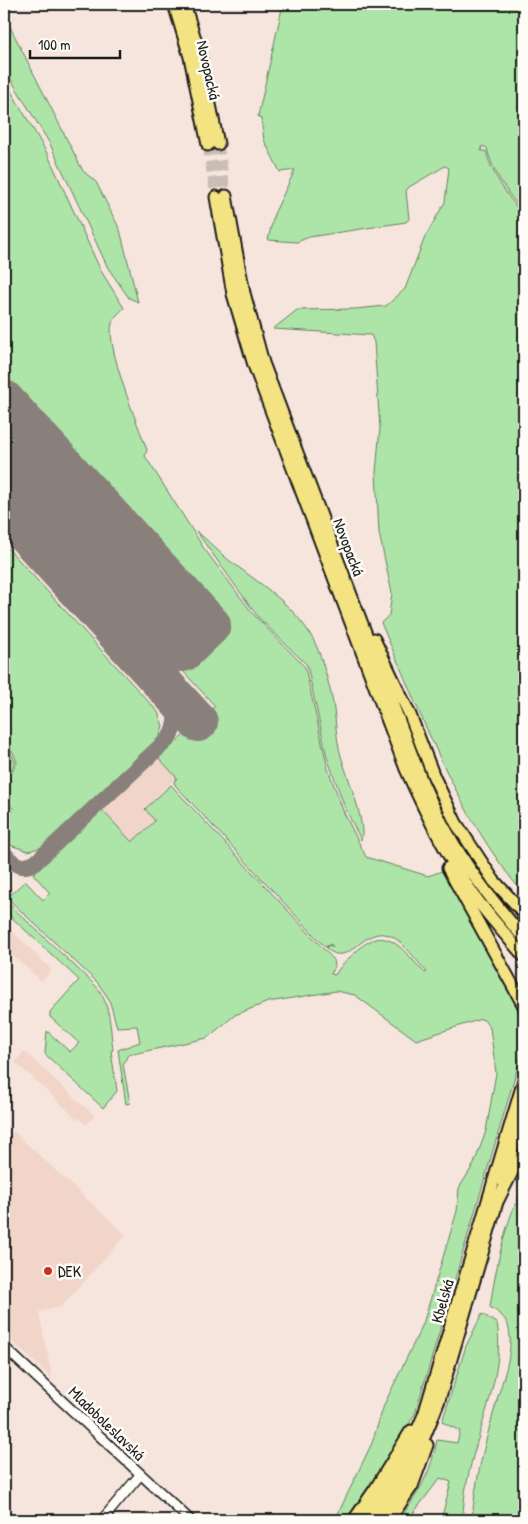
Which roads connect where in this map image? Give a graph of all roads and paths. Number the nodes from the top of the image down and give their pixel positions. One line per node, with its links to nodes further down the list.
1 (174, 4): 2 (highway, Novopacká)
2 (184, 4)
3 (342, 572): 4 (highway, Novopacká); 5 (highway); 6 (highway, Novopacká)
4 (420, 800): 7 (highway); 8 (highway)
5 (524, 913)
6 (524, 938)
7 (524, 956)
8 (524, 1006)
9 (524, 1080): 14 (highway, Kbelská)
10 (524, 1111): 12 (main road, Kbelská)
11 (524, 1156): 12 (highway)
12 (497, 1202): 14 (highway, Kbelská)
13 (4, 1347): 15 (main road, Mladoboleslavská)
14 (435, 1397): 18 (highway); 19 (highway, Kbelská); 20 (highway, Kbelská); 21 (highway)
15 (140, 1475): 16 (main road); 17 (main road, Mladoboleslavská)
16 (102, 1520)
17 (190, 1520)
18 (354, 1520)
19 (367, 1520)
20 (377, 1520)
21 (389, 1520)

